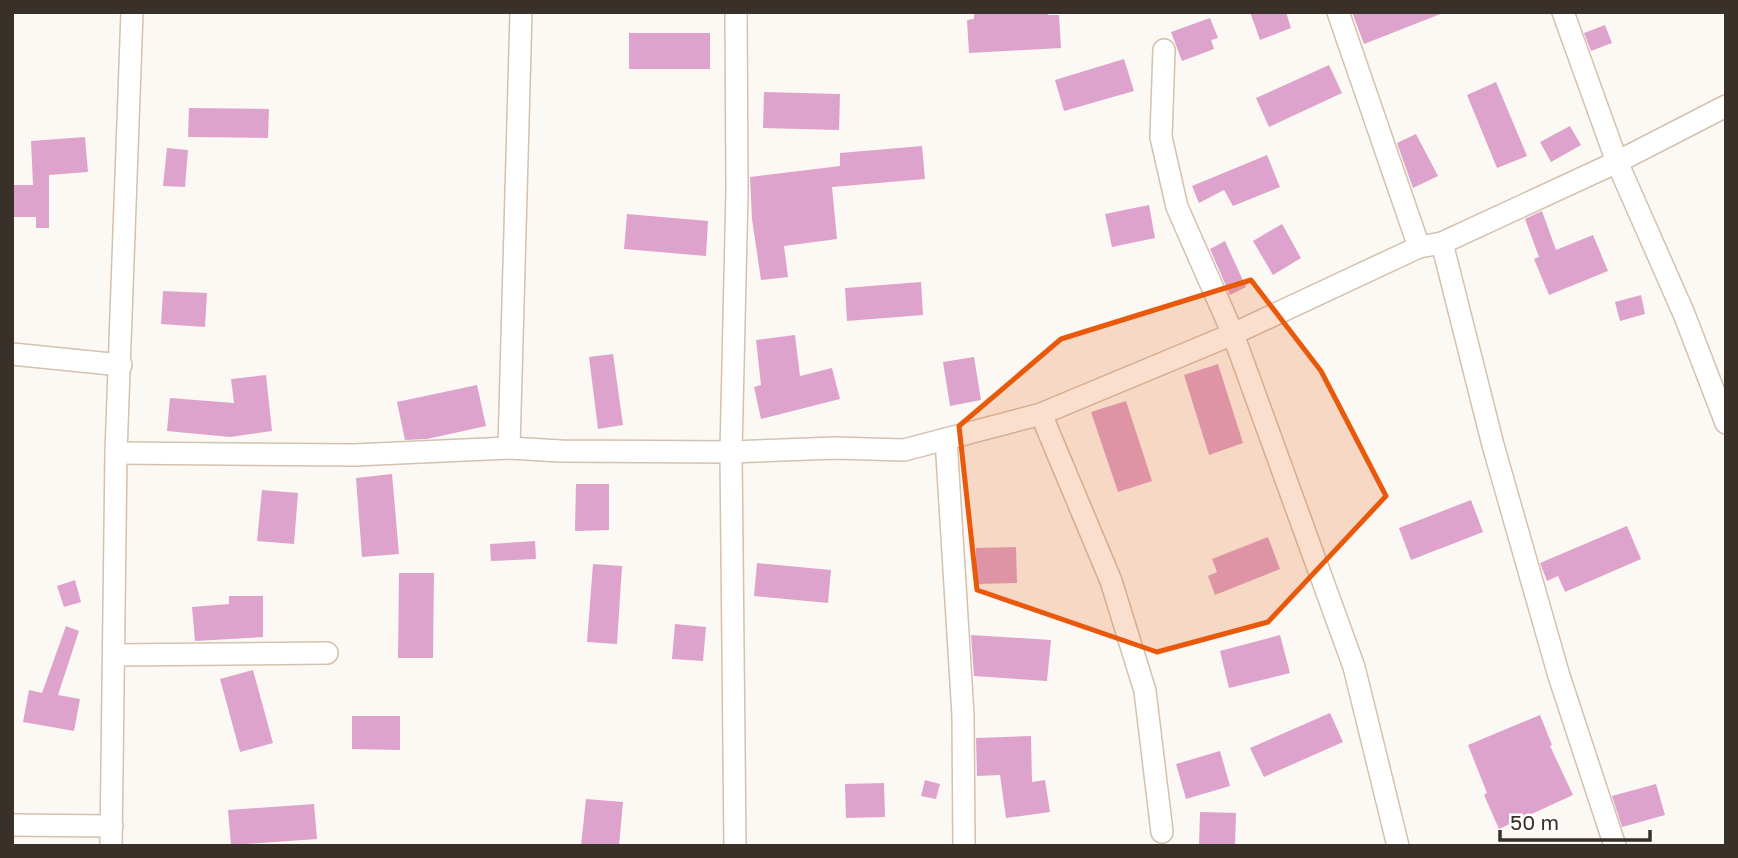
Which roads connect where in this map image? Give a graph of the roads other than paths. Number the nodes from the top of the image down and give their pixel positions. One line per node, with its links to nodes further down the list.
1 (132, 12): 13 (street)
2 (521, 12): 17 (street)
3 (736, 12): 18 (street)
4 (1338, 12): 10 (street)
5 (1563, 12): 8 (street)
6 (1164, 50): 11 (street)
7 (1726, 106): 8 (street)
8 (1618, 162): 9 (street); 15 (street)
9 (1442, 243): 10 (street); 29 (street)
10 (1419, 247): 11 (street)
11 (1233, 334): 14 (street); 28 (street)
12 (12, 354): 13 (street)
13 (121, 365): 19 (street)
14 (1041, 414): 16 (street); 25 (street)
15 (1726, 423)
16 (946, 439): 18 (street); 27 (street)
17 (509, 448): 18 (street); 19 (street)
18 (732, 452): 26 (street)
19 (116, 453): 21 (street)
20 (327, 653): 21 (street)
21 (115, 655): 24 (street)
22 (1154, 742): 25 (street)
23 (12, 825): 24 (street)
24 (112, 836)
25 (1162, 839)
26 (735, 846)
27 (964, 846)
28 (1398, 846)
29 (1615, 846)

